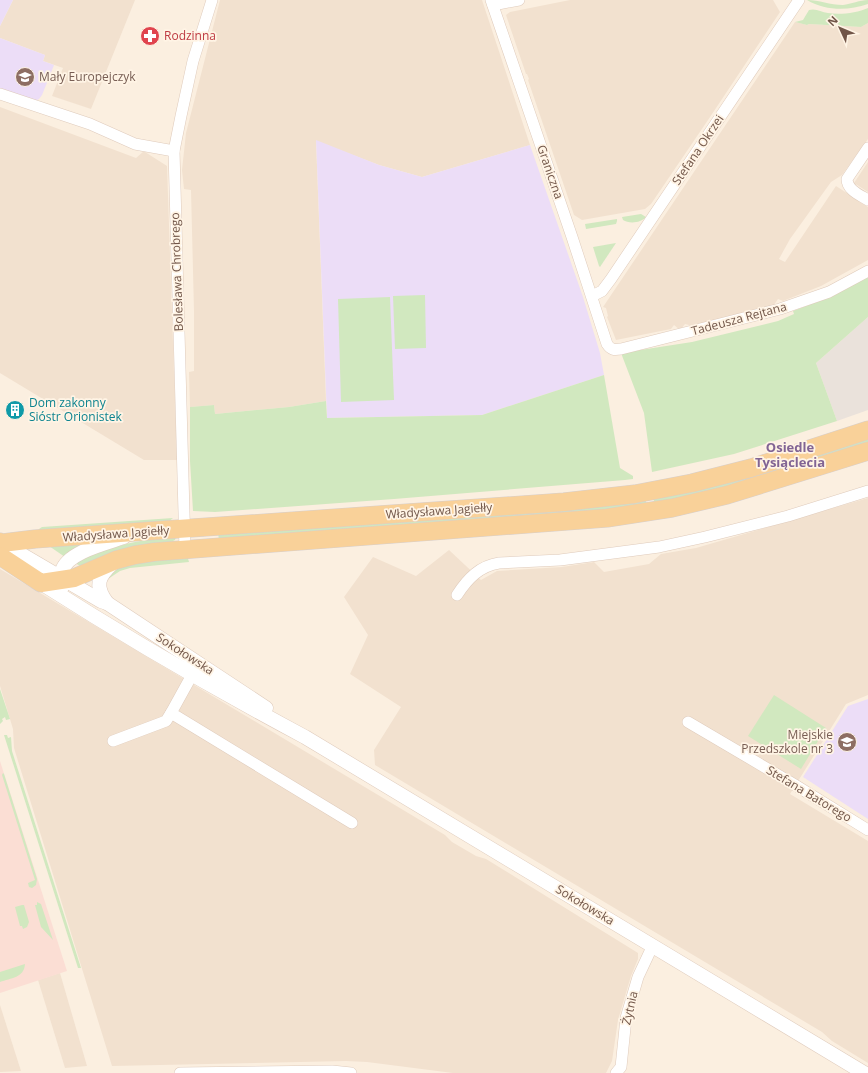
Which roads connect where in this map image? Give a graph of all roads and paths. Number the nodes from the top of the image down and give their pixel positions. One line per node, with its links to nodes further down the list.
1 (212, 0): 7 (street, Bolesława Chrobrego)
2 (519, 0): 4 (street)
3 (799, 0): 10 (street, Stefana Okrzei)
4 (492, 2): 10 (street, Graniczna)
5 (0, 94): 7 (street)
6 (868, 148): 8 (street)
7 (174, 151): 15 (street, Bolesława Chrobrego)
8 (868, 200)
9 (868, 271): 11 (street, Tadeusza Rejtana)
10 (592, 296): 11 (street, Graniczna)
11 (607, 344)
12 (868, 430): 15 (main road, Władysława Jagiełły)
13 (868, 452): 18 (main road, Władysława Jagiełły)
14 (868, 491): 22 (street)
15 (184, 529): 16 (main road, Władysława Jagiełły); 18 (street, Bolesława Chrobrego)
16 (140, 532): 17 (main road, Władysława Jagiełły); 20 (street)
17 (1, 547): 20 (street, Sokołowska); 21 (main road, Sokołowska)
18 (185, 549): 19 (main road, Władysława Jagiełły)
19 (116, 560): 20 (main road, Władysława Jagiełły); 24 (street)
20 (62, 579): 21 (main road, Władysława Jagiełły); 23 (street); 24 (street, Sokołowska)
21 (41, 583): 23 (street, Sokołowska)
22 (457, 595)
23 (67, 599): 25 (street, Sokołowska)
24 (107, 603): 28 (street, Sokołowska)
25 (192, 675): 26 (street); 28 (street, Sokołowska)
26 (171, 713): 29 (street); 30 (street)
27 (688, 722): 31 (street, Stefana Batorego)
28 (305, 737): 32 (street, Sokołowska)
29 (113, 741)
30 (352, 823)
31 (868, 830)
32 (653, 945): 35 (street, Żytnia); 36 (street, Sokołowska)
33 (180, 1073): 34 (street)
34 (347, 1073)
35 (616, 1073)
36 (864, 1073)

